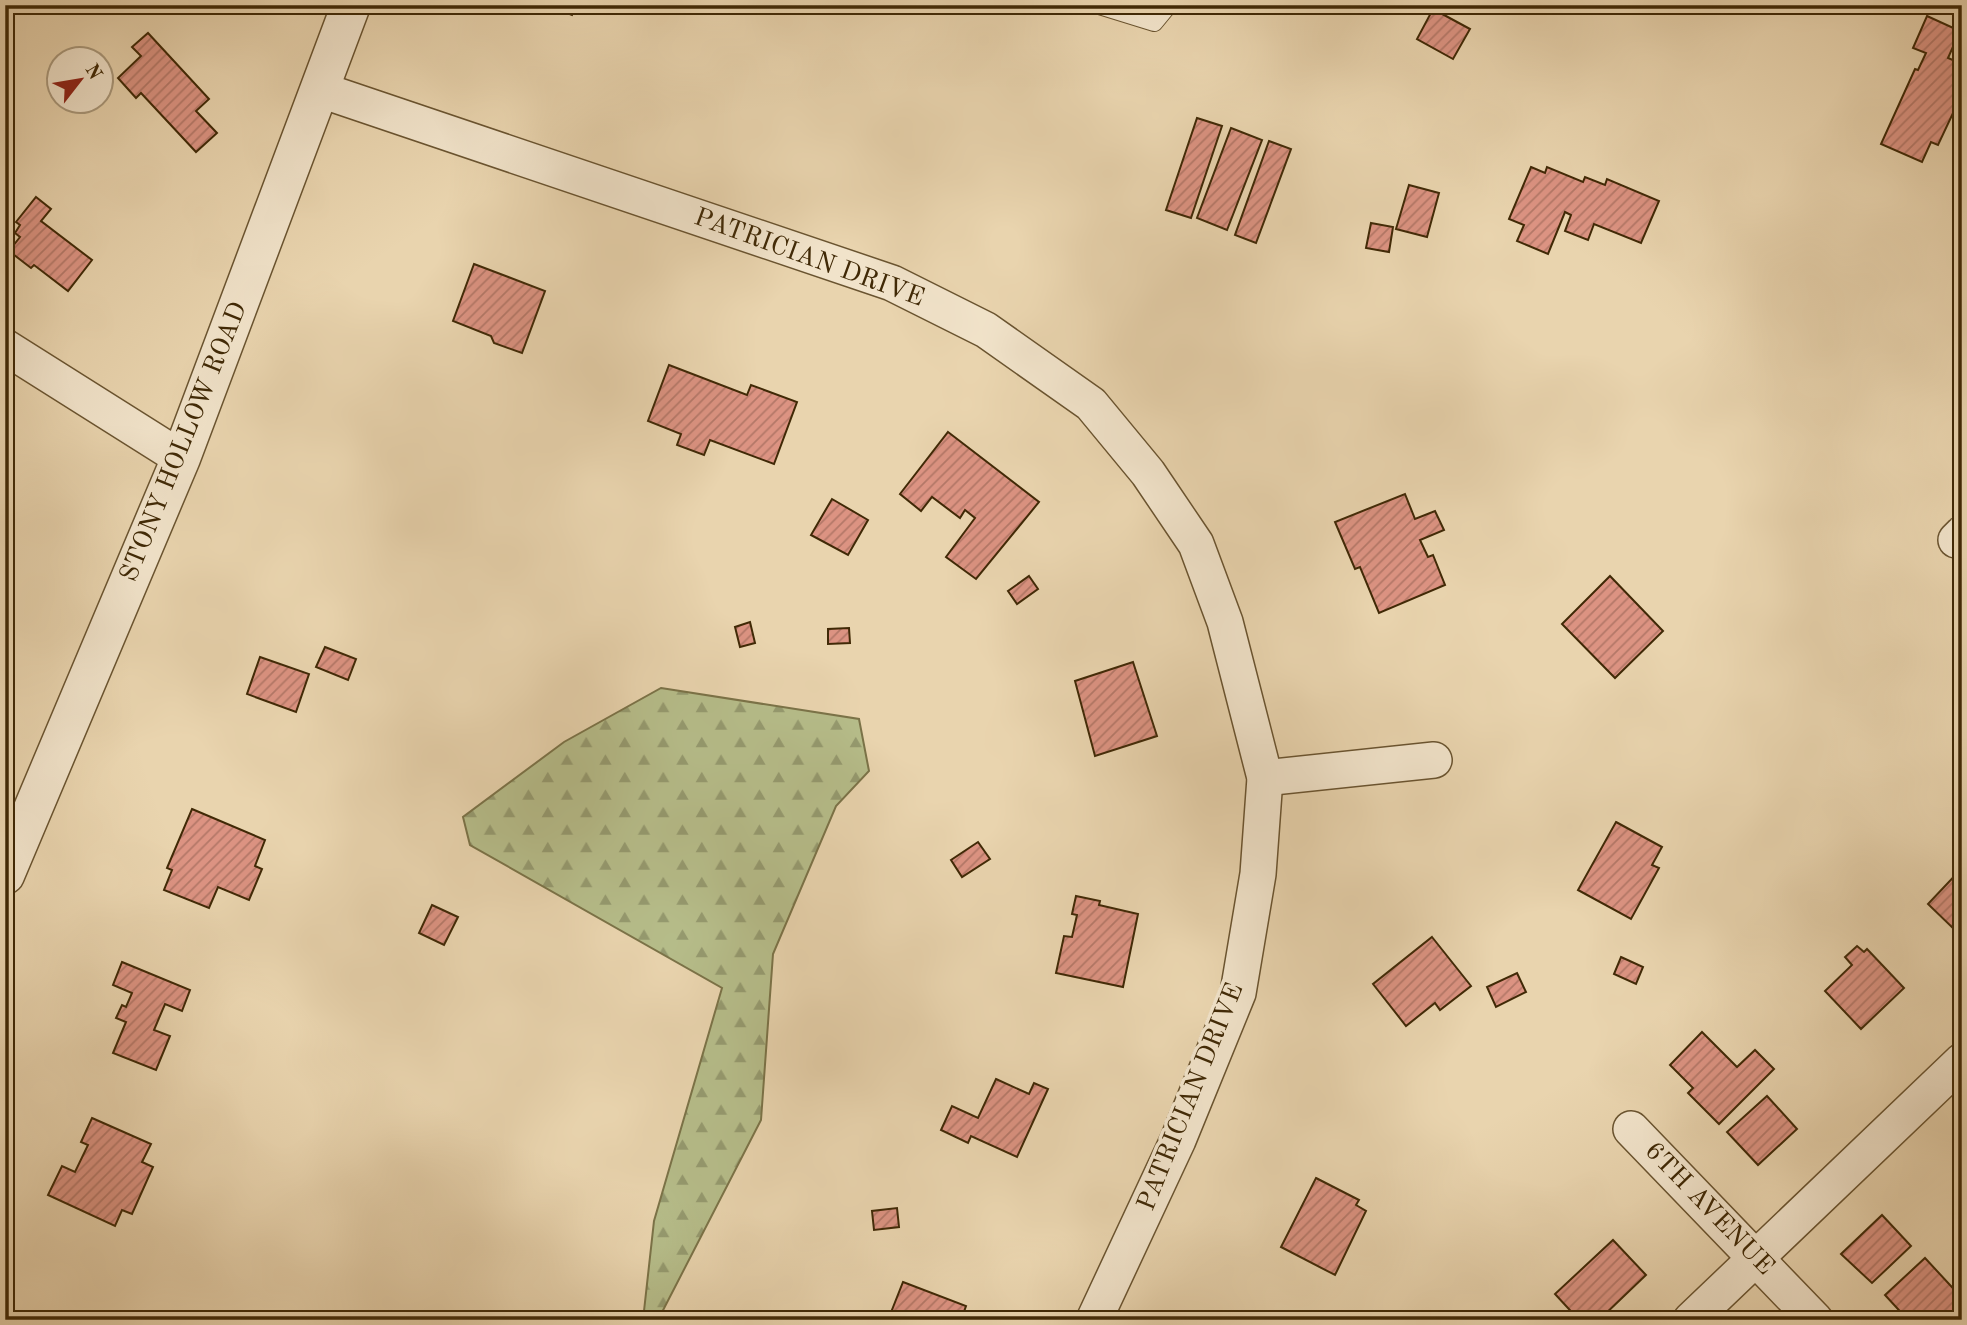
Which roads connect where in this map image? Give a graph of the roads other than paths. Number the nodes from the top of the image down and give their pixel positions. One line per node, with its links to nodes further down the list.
1 (351, 5): 4 (street, STONY HOLLOW ROAD)
2 (1099, 5): 3 (lane)
3 (1168, 5)
4 (321, 90): 6 (street, STONY HOLLOW ROAD); 8 (street, PATRICIAN DRIVE)
5 (5, 347): 6 (street)
6 (181, 458): 9 (street, STONY HOLLOW ROAD)
7 (1434, 760): 8 (street)
8 (1265, 778): 13 (street, PATRICIAN DRIVE)
9 (5, 875)
10 (1962, 1061): 12 (street)
11 (1631, 1129): 12 (street, 6TH AVENUE)
12 (1755, 1257): 14 (street); 15 (street, 6TH AVENUE)
13 (1094, 1320)
14 (1691, 1320)
15 (1815, 1320)

